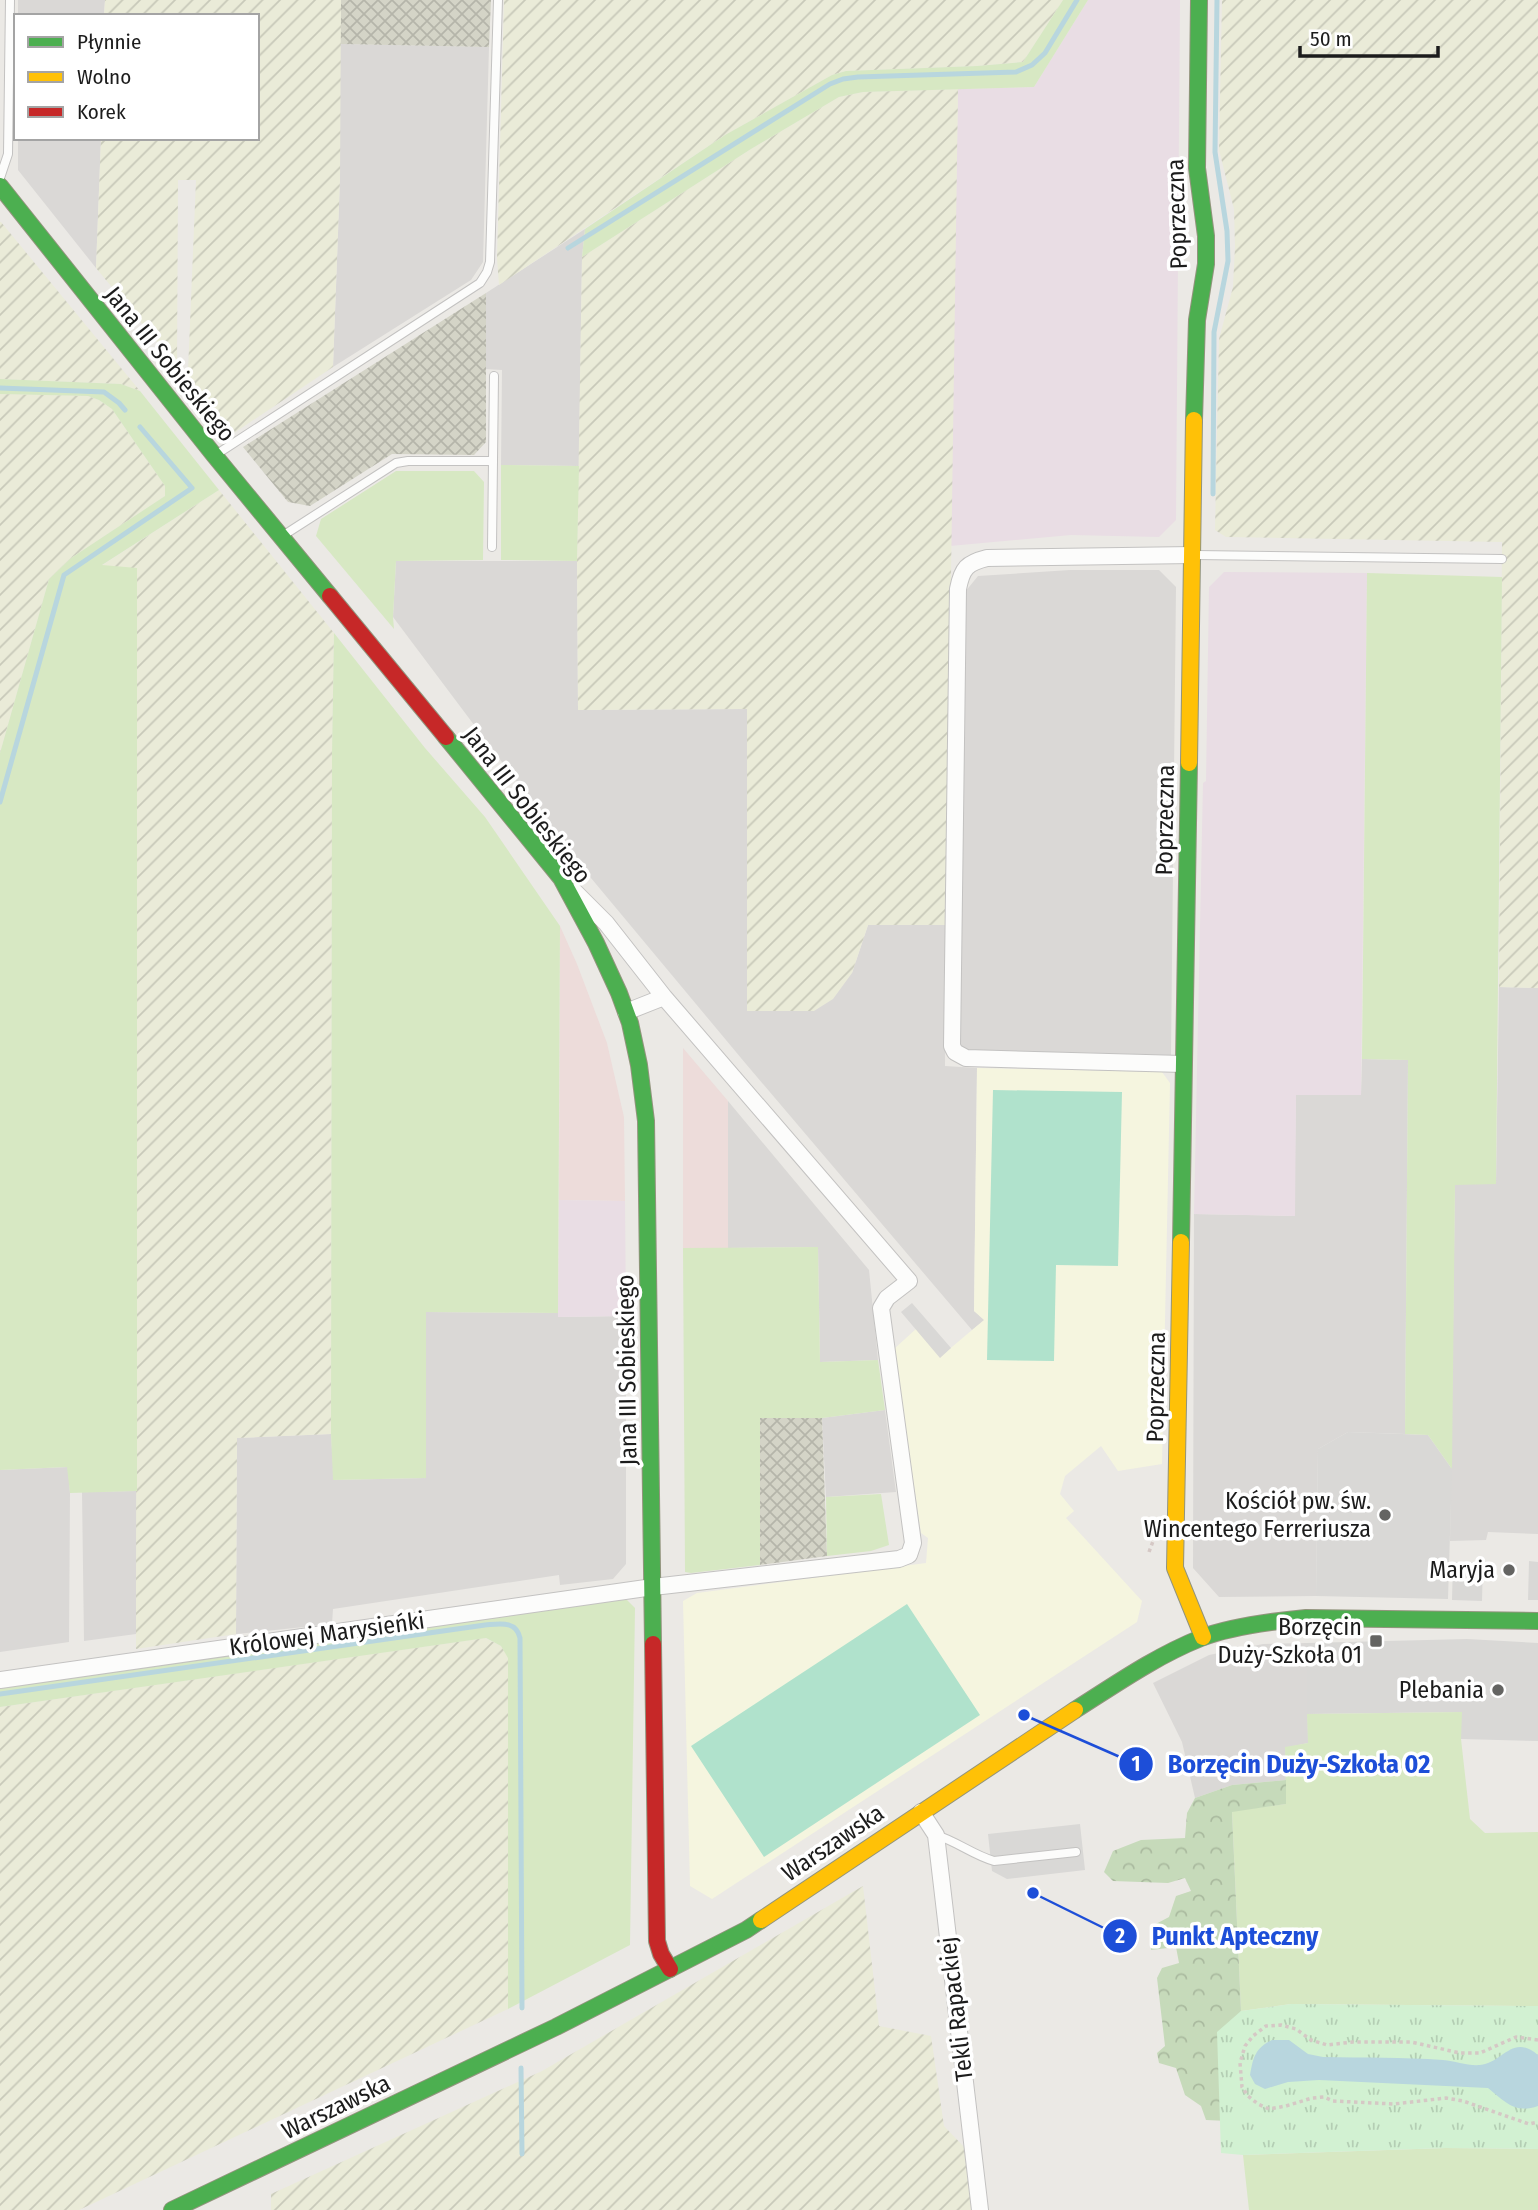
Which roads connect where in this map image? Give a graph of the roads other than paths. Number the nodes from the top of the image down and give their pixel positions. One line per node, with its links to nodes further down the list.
1 (10, 0): 4 (lane)
2 (498, 0): 7 (lane)
3 (1199, 0): 11 (main road, Poprzeczna)
4 (0, 178)
5 (0, 186): 7 (main road, Jana III Sobieskiego)
6 (494, 376): 8 (lane)
7 (215, 455): 9 (main road, Jana III Sobieskiego)
8 (492, 461): 9 (lane); 10 (lane)
9 (281, 537): 13 (main road, Jana III Sobieskiego)
10 (492, 547)
11 (1193, 555): 12 (lane); 16 (main road, Poprzeczna); 16 (street)
12 (1502, 559)
13 (561, 878): 14 (street); 15 (main road, Jana III Sobieskiego)
14 (664, 996): 15 (street); 17 (street, Królowej Marysieńki)
15 (626, 1012): 17 (main road, Jana III Sobieskiego)
16 (1183, 1064): 19 (main road, Poprzeczna)
17 (653, 1587): 20 (street, Królowej Marysieńki); 24 (main road, Jana III Sobieskiego)
18 (1538, 1621): 19 (main road, Warszawska)
19 (1203, 1637): 21 (main road, Warszawska)
20 (0, 1680)
21 (921, 1812): 22 (street, Tekli Rapackiej); 24 (main road, Warszawska)
22 (936, 1835): 23 (lane); 26 (street, Tekli Rapackiej)
23 (1076, 1852)
24 (670, 1969): 25 (main road, Warszawska)
25 (172, 2210)
26 (980, 2210)

